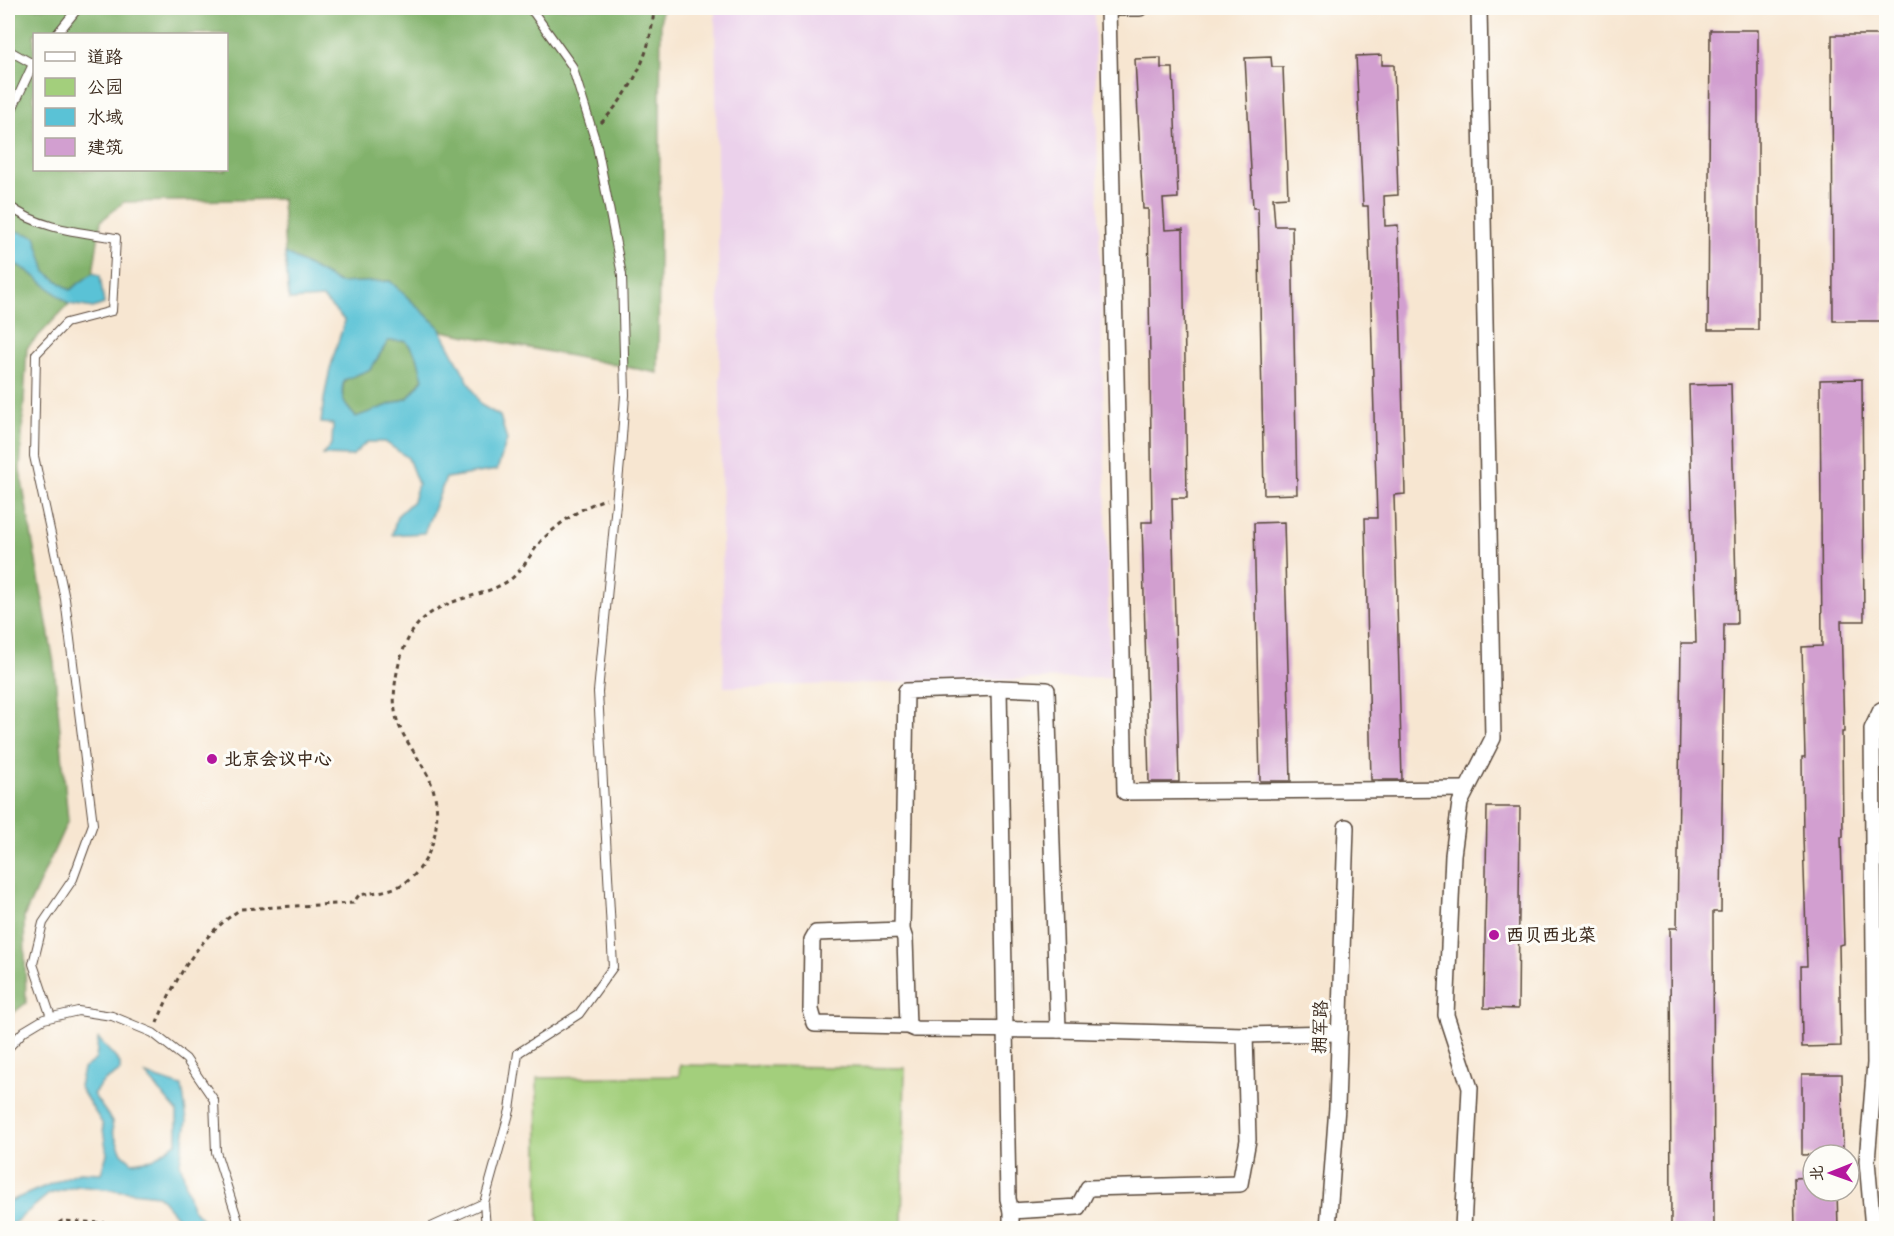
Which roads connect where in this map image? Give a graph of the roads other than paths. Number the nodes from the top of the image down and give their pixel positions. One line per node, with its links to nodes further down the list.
1 (78, 8): 5 (lane)
2 (528, 8): 23 (lane)
3 (1140, 8): 13 (street)
4 (1479, 8): 13 (street)
5 (58, 33)
6 (8, 50): 7 (lane)
7 (33, 62)
8 (33, 65): 9 (lane)
9 (8, 118)
10 (8, 205): 16 (lane)
11 (999, 688): 15 (street); 18 (street); 19 (street)
12 (1887, 708): 31 (street)
13 (1467, 789): 30 (street)
14 (1346, 827): 20 (street, 拥军路)
15 (902, 930): 17 (street); 17 (street)
16 (51, 1017): 22 (lane); 25 (lane)
17 (908, 1026): 19 (street)
18 (1058, 1030): 19 (street); 21 (street)
19 (1005, 1031): 24 (street)
20 (1339, 1033): 21 (street); 29 (street, 拥军路)
21 (1245, 1035): 24 (street)
22 (8, 1048)
23 (484, 1203): 26 (lane); 27 (lane)
24 (1011, 1211): 28 (street)
25 (245, 1228)
26 (429, 1228)
27 (486, 1228)
28 (1011, 1228)
29 (1328, 1228)
30 (1463, 1228)
31 (1874, 1228)

